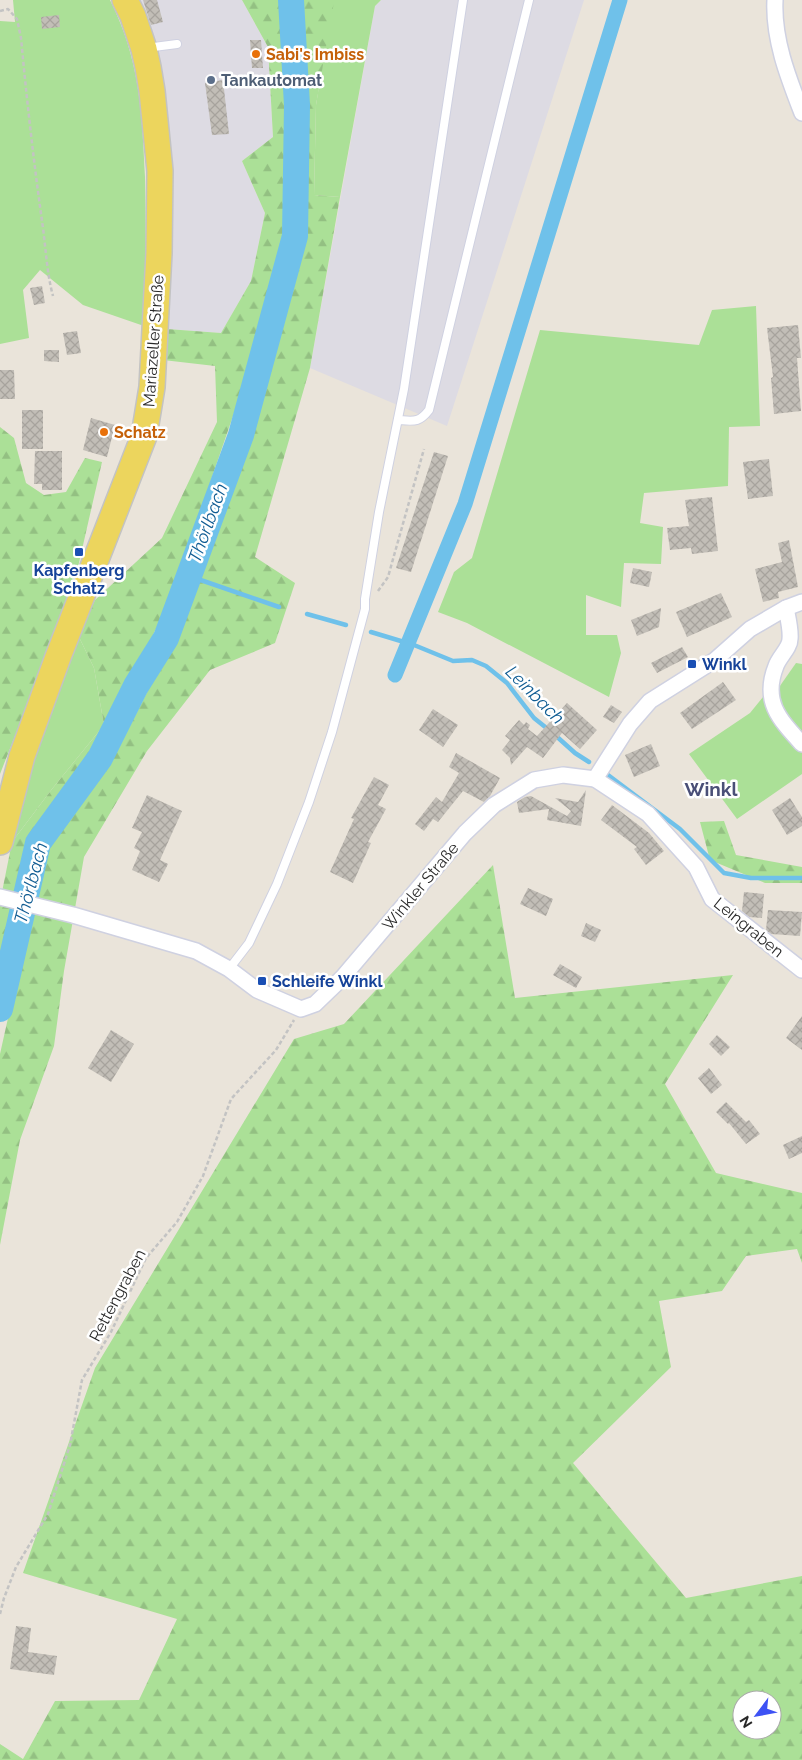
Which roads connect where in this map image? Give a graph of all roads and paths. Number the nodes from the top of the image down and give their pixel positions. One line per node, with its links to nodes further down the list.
1 (125, 0): 7 (main road, Mariazeller Straße)
2 (463, 0): 11 (lane)
3 (528, 0): 11 (lane)
4 (775, 0): 8 (street)
5 (0, 11): 10 (path)
6 (177, 44): 7 (lane)
7 (144, 49): 18 (main road, Mariazeller Straße)
8 (795, 77): 9 (street)
9 (802, 113)
10 (53, 296)
11 (398, 420): 15 (lane)
12 (424, 449): 15 (path)
13 (802, 602): 14 (street)
14 (786, 608): 16 (street); 17 (street)
15 (366, 609): 20 (lane)
16 (802, 744)
17 (594, 779): 21 (street, Leingraben); 22 (street, Winkler Straße)
18 (0, 842)
19 (0, 896): 20 (street)
20 (229, 969): 22 (street)
21 (802, 970)
22 (301, 1010): 23 (path, Rettengraben)
23 (0, 1614)

